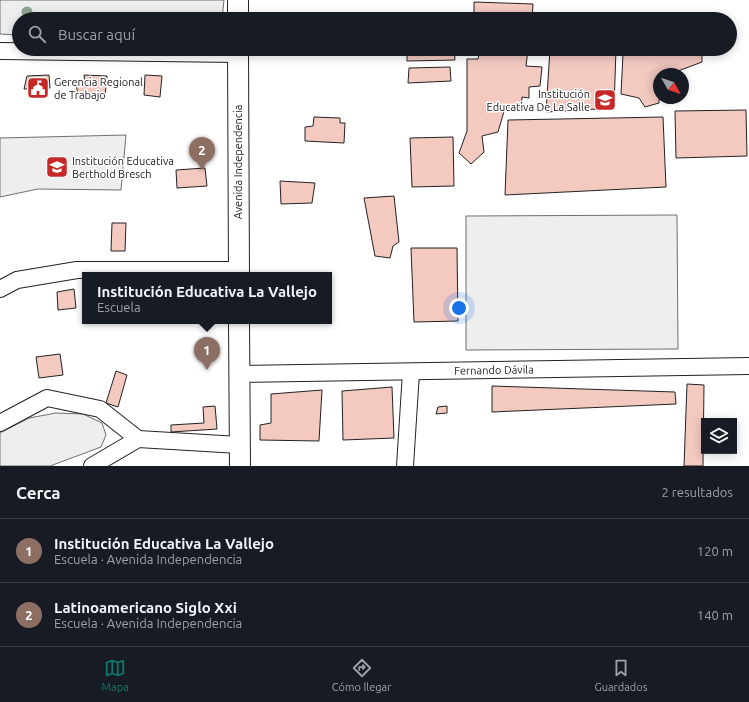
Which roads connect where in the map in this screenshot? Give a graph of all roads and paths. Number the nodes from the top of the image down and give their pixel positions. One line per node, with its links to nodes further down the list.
1 (238, 0): 2 (main road)
2 (238, 12)
3 (0, 50): 4 (street)
4 (12, 50)
5 (238, 56): 6 (main road, Avenida Independencia)
6 (238, 272): 7 (street)
7 (0, 289)
8 (239, 324): 11 (main road)
9 (749, 366): 10 (street, Fernando Dávila)
10 (411, 372): 11 (street, Fernando Dávila); 17 (street)
11 (239, 374): 14 (main road)
12 (0, 422): 13 (street)
13 (138, 440): 14 (street); 15 (street)
14 (239, 445): 16 (main road)
15 (92, 466)
16 (240, 466)
17 (405, 466)

